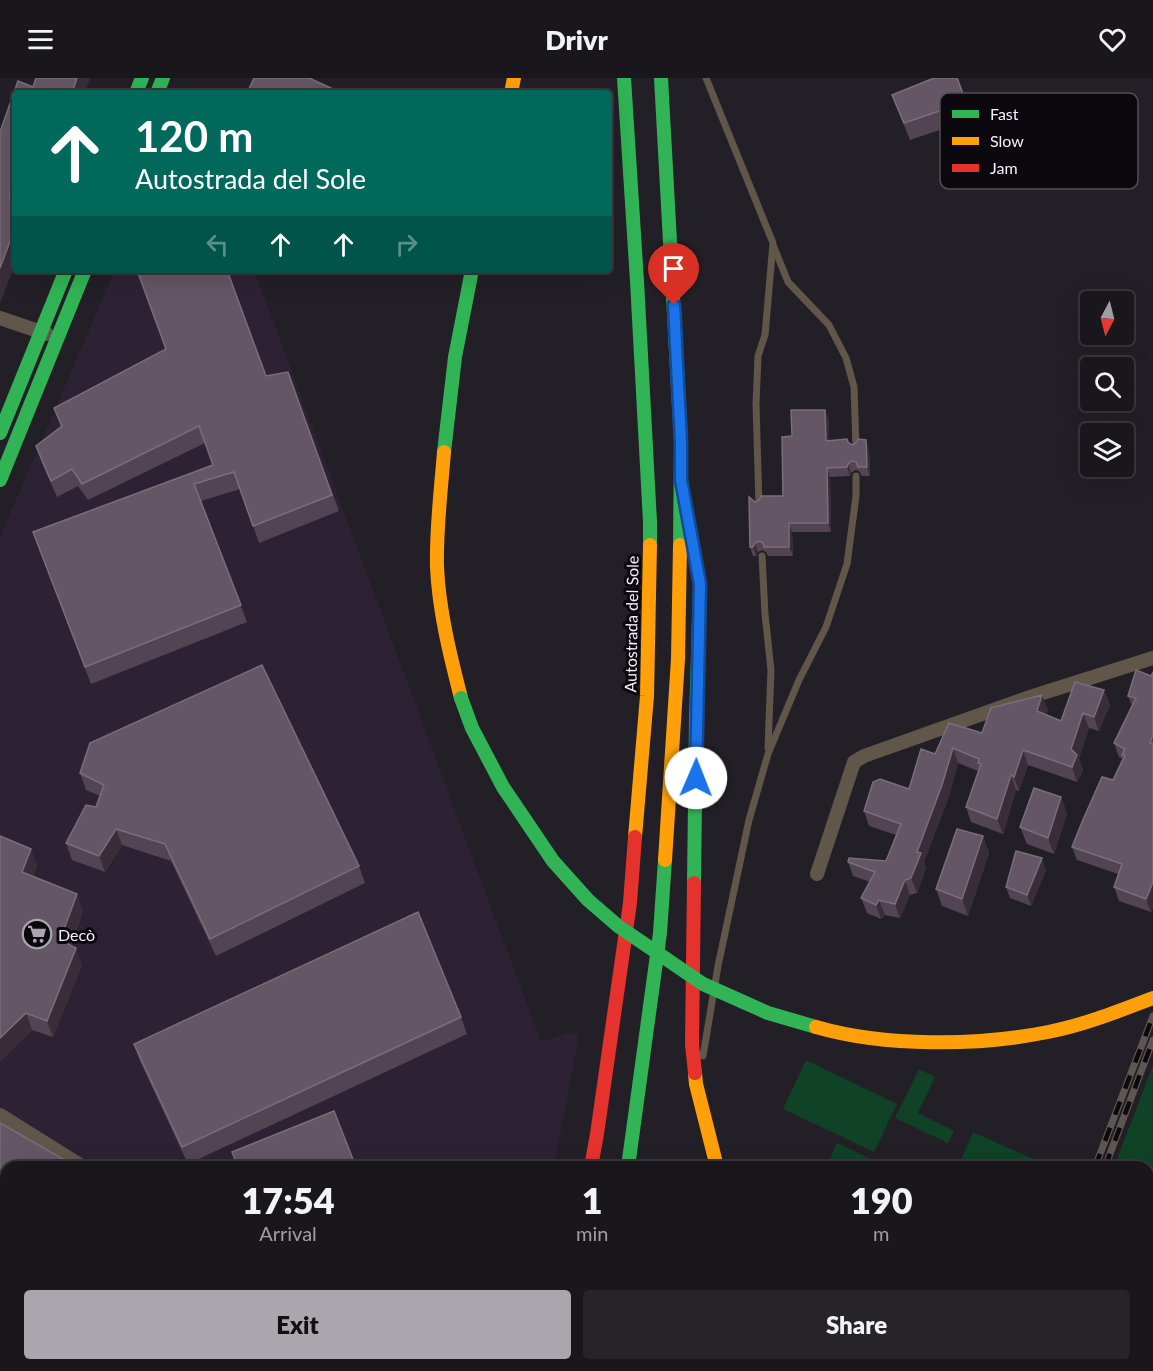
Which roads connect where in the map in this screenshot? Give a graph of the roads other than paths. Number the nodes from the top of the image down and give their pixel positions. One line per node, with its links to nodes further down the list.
1 (624, 78): 25 (main road, Autostrada del Sole)
2 (661, 78): 15 (main road)
3 (706, 78): 4 (lane)
4 (773, 243): 12 (lane); 16 (lane)
5 (65, 273): 9 (main road)
6 (84, 273): 10 (main road)
7 (471, 273): 21 (main road, bridge)
8 (0, 318): 9 (street)
9 (41, 332): 10 (street); 11 (main road)
10 (58, 338): 14 (main road)
11 (0, 433)
12 (856, 448)
13 (856, 476): 19 (lane)
14 (0, 480)
15 (681, 480): 22 (main road); 26 (main road)
16 (759, 505)
17 (762, 556): 19 (lane)
18 (1153, 658): 20 (street)
19 (768, 754): 22 (lane)
20 (817, 874)
21 (1153, 998)
22 (696, 1084): 27 (main road)
23 (0, 1115): 24 (street)
24 (73, 1161)
25 (592, 1161)
26 (630, 1161)
27 (715, 1161)

